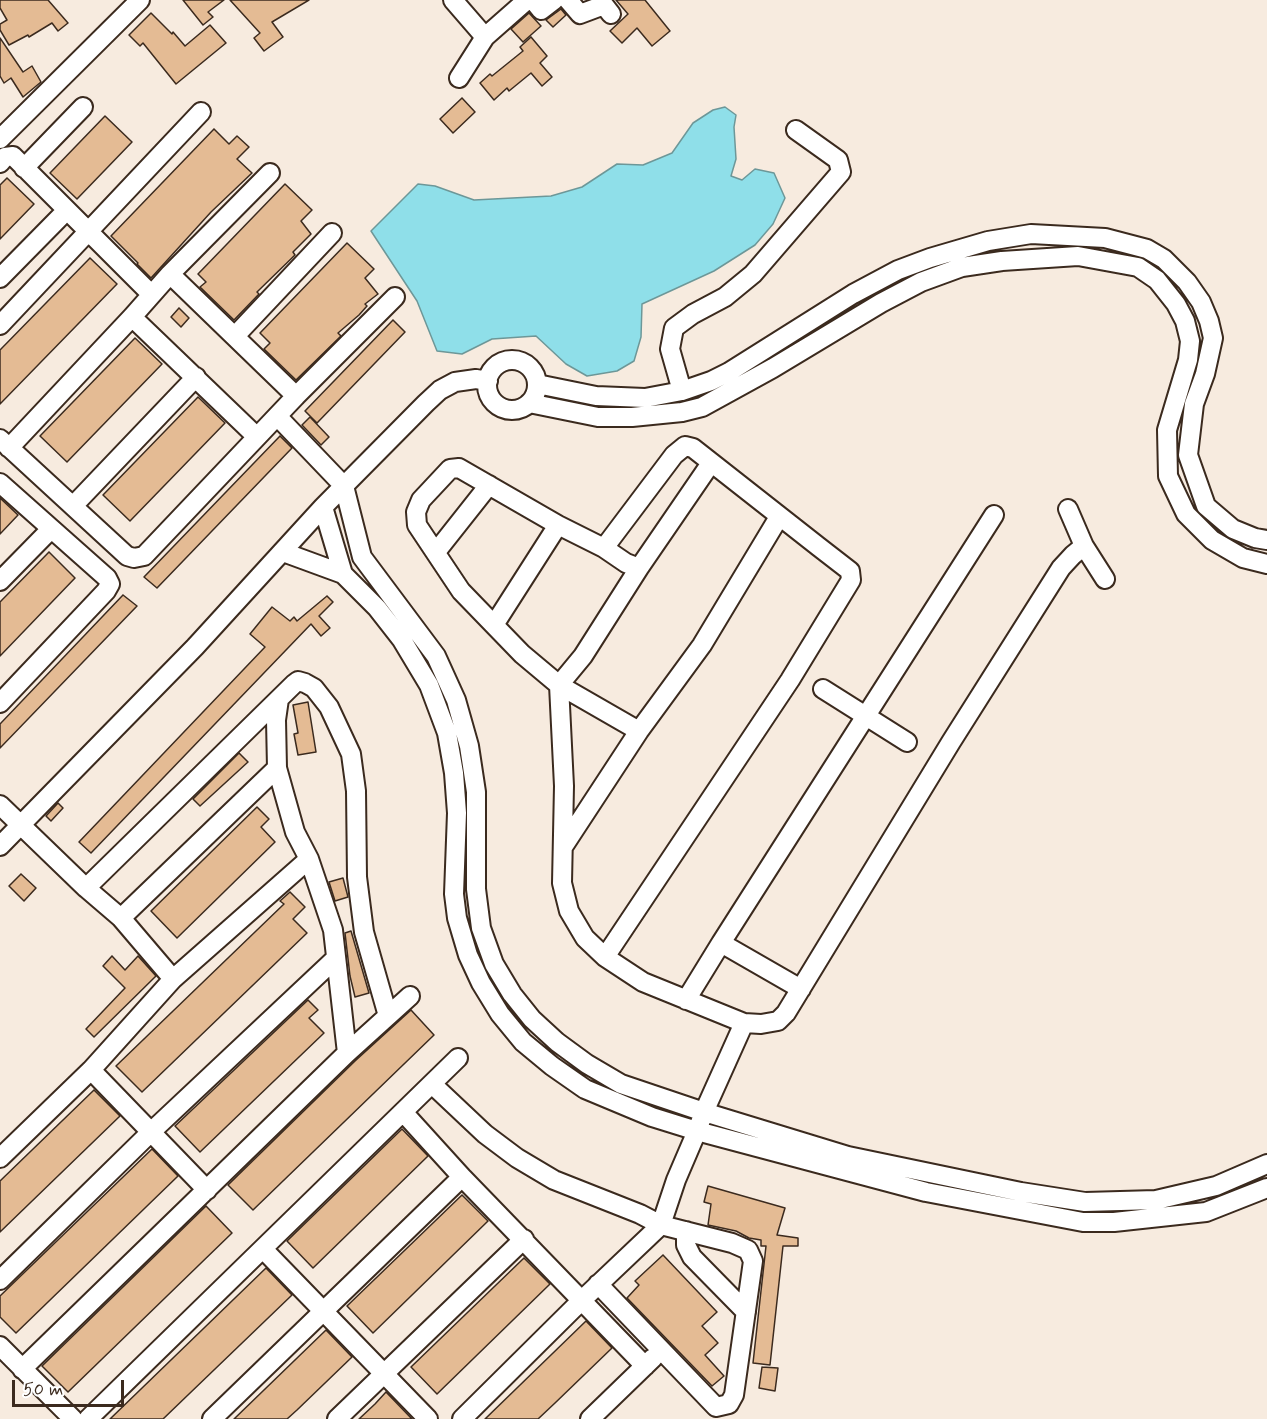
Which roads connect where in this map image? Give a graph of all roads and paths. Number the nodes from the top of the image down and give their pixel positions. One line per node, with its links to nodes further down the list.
1 (140, 0): 13 (street)
2 (453, 0): 8 (street)
3 (527, 0): 8 (street)
4 (532, 0): 5 (street)
5 (554, 0)
6 (568, 0): 7 (street)
7 (611, 14)
8 (485, 38): 9 (street)
9 (459, 78)
10 (83, 107): 15 (street)
11 (201, 112): 18 (street)
12 (796, 130): 30 (street)
13 (0, 139)
14 (0, 163): 15 (street)
15 (24, 168): 17 (street)
16 (270, 173): 20 (street)
17 (66, 211): 18 (street); 21 (street)
18 (88, 232): 22 (street); 25 (street)
19 (332, 233): 26 (street)
20 (170, 274): 22 (street); 26 (street)
21 (0, 278)
22 (152, 294): 24 (street)
23 (395, 297): 31 (street)
24 (132, 317): 27 (street); 35 (street)
25 (0, 325)
26 (235, 336): 31 (street)
27 (195, 377): 34 (street); 40 (street)
28 (488, 381): 29 (street); 32 (street); 39 (street)
29 (537, 384): 30 (street); 32 (street)
30 (682, 391): 47 (street)
31 (297, 396): 33 (street)
32 (529, 403): 52 (street)
33 (277, 417): 34 (street); 39 (street)
34 (257, 437): 40 (street)
35 (5, 444): 40 (street)
36 (711, 463): 44 (street); 49 (street); 53 (street)
37 (0, 483): 46 (street)
38 (489, 485): 45 (street); 51 (street); 51 (street)
39 (344, 486): 41 (street); 87 (street)
40 (72, 506)
41 (323, 507): 50 (street); 54 (street)
42 (1068, 509): 48 (street)
43 (994, 515): 62 (street)
44 (779, 517): 63 (street); 75 (street)
45 (558, 525): 49 (street); 57 (street)
46 (51, 529): 56 (street); 61 (street)
47 (1267, 540)
48 (1084, 546): 55 (street); 77 (street)
49 (604, 548): 53 (street)
50 (283, 552): 54 (street); 67 (street)
51 (436, 552): 57 (street)
52 (1267, 564)
53 (639, 568): 58 (street)
54 (343, 574): 89 (street)
55 (1105, 579)
56 (0, 581)
57 (494, 625): 58 (street)
58 (560, 685): 63 (street); 69 (street)
59 (823, 689): 62 (street)
60 (279, 699): 65 (street); 71 (street); 80 (street)
61 (0, 703)
62 (866, 715): 64 (street); 73 (street)
63 (639, 731): 69 (street)
64 (907, 742)
65 (277, 768): 70 (street); 72 (street)
66 (0, 805): 67 (street)
67 (21, 825): 68 (street); 71 (street)
68 (0, 846)
69 (563, 847): 75 (street)
70 (309, 860): 74 (street); 76 (street)
71 (86, 888): 72 (street)
72 (121, 918): 76 (street)
73 (721, 943): 77 (street); 79 (street)
74 (336, 957): 82 (street); 88 (street)
75 (605, 957): 79 (street)
76 (173, 979): 84 (street)
77 (801, 989): 81 (street)
78 (410, 996): 80 (street)
79 (686, 1000): 81 (street)
80 (388, 1016): 82 (street)
81 (744, 1023): 87 (street)
82 (347, 1053): 94 (street)
83 (458, 1058): 85 (street)
84 (91, 1070): 88 (street); 90 (street)
85 (433, 1085): 86 (street); 95 (street)
86 (403, 1112): 92 (street); 98 (street)
87 (704, 1112): 89 (street); 91 (street)
88 (152, 1131): 94 (street); 99 (street)
89 (697, 1131): 93 (street); 95 (street)
90 (0, 1158)
91 (1267, 1164)
92 (462, 1177): 97 (street); 102 (street)
93 (1267, 1188)
94 (207, 1190): 107 (street)
95 (662, 1225): 96 (street); 100 (street)
96 (686, 1231): 103 (street); 103 (street)
97 (524, 1239): 101 (street); 108 (street)
98 (263, 1249): 102 (street); 110 (street)
99 (0, 1280)
100 (598, 1284): 101 (street); 105 (street)
101 (582, 1300): 106 (street); 114 (street)
102 (322, 1311): 108 (street); 111 (street)
103 (746, 1312): 105 (street)
104 (0, 1346): 107 (street)
105 (661, 1350): 106 (street)
106 (645, 1366): 115 (street)
107 (22, 1369): 109 (street)
108 (384, 1373): 112 (street); 113 (street)
109 (73, 1419)
110 (88, 1419)
111 (212, 1419)
112 (337, 1419)
113 (428, 1419)
114 (462, 1419)
115 (590, 1419)

